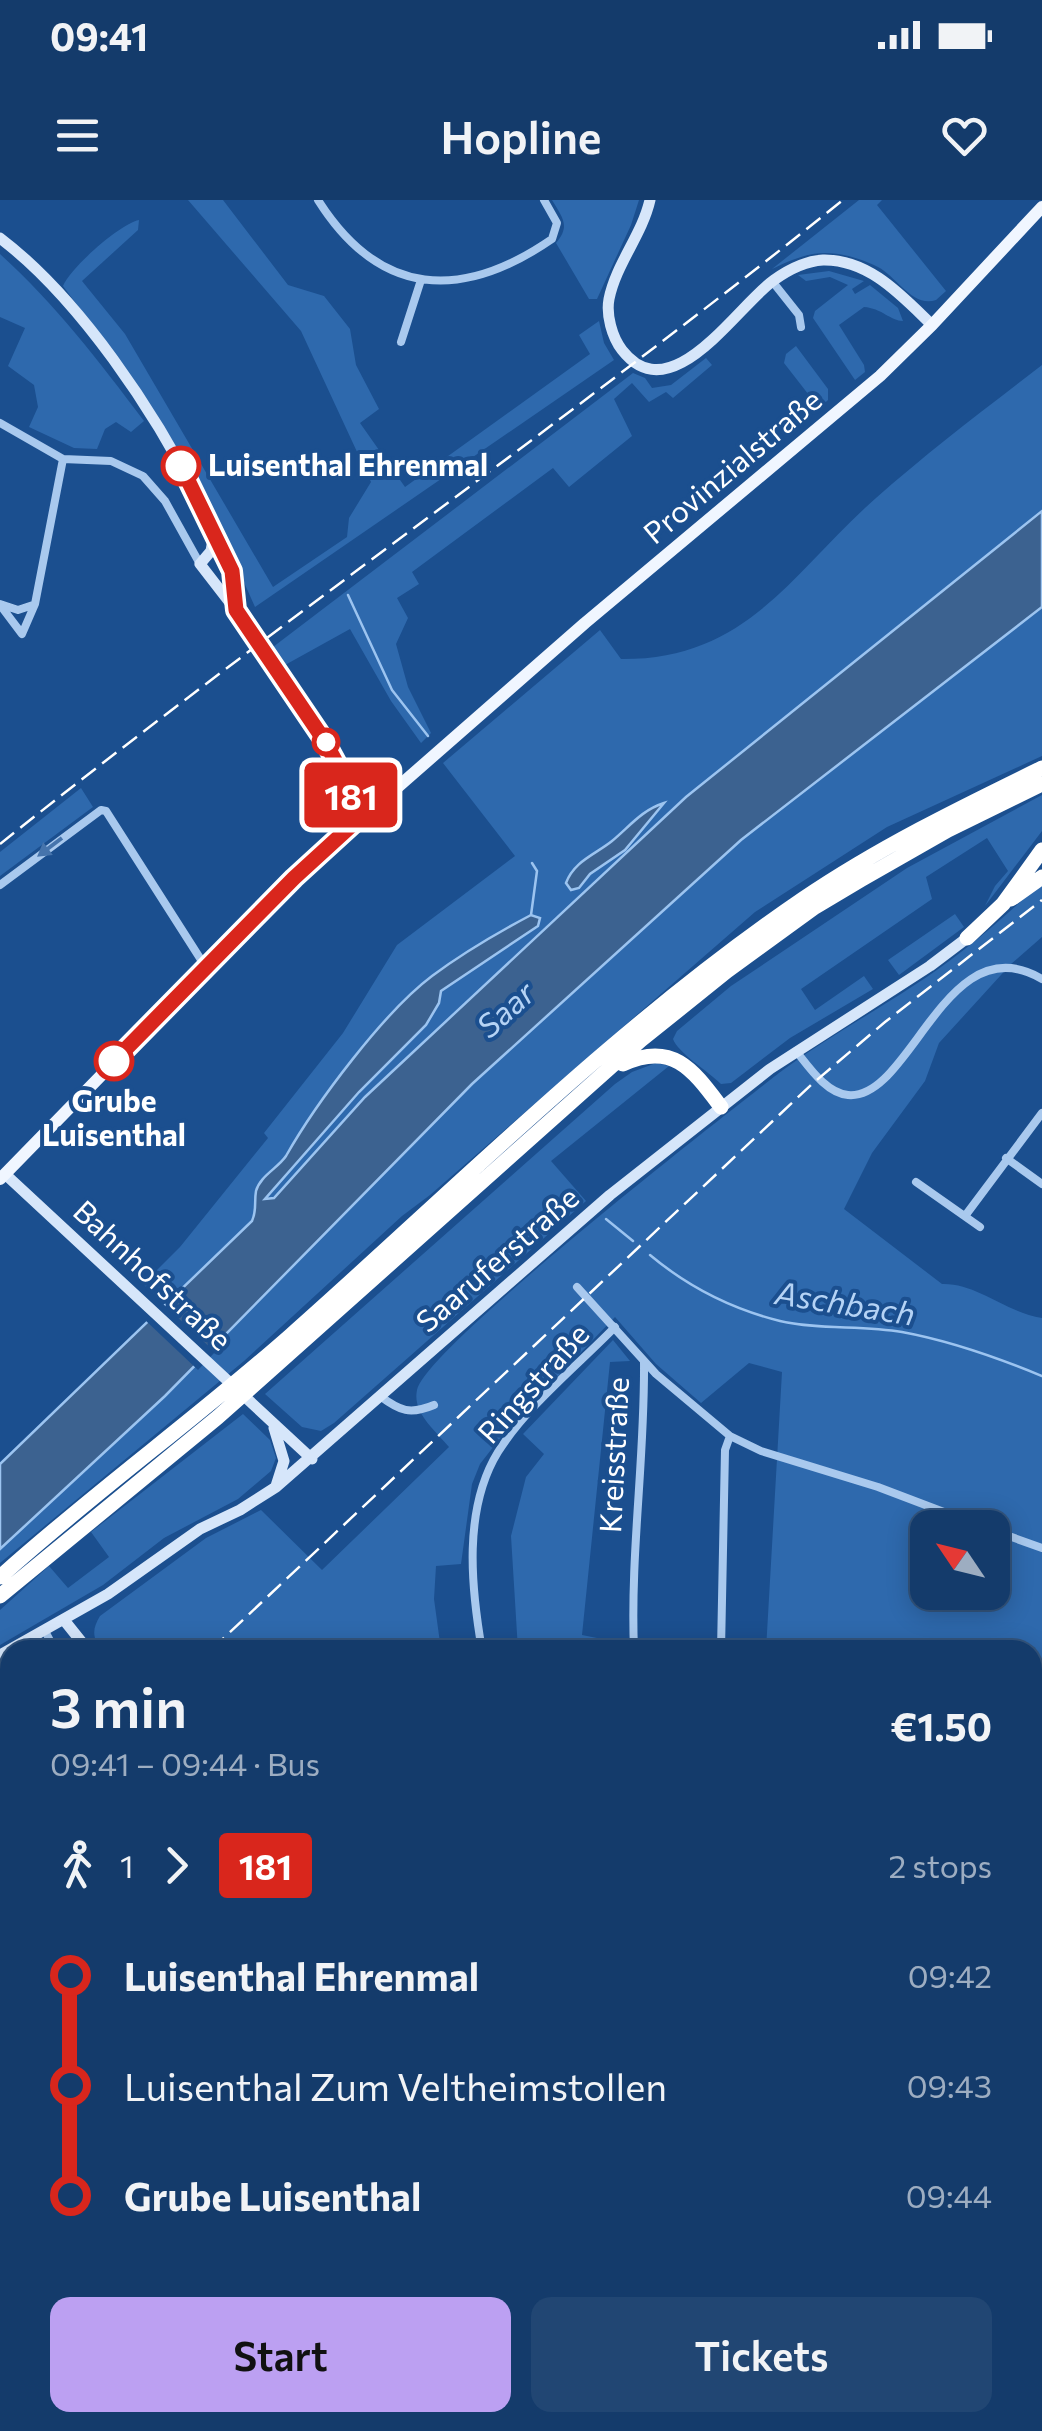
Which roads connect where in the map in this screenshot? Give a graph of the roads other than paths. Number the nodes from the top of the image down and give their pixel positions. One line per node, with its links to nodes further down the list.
1 (318, 200): 6 (street)
2 (544, 200): 6 (street)
3 (650, 200): 7 (main road)
4 (1042, 207): 8 (main road, Provinzialstraße)
5 (0, 238): 13 (main road)
6 (422, 280): 10 (street)
7 (772, 281): 8 (main road); 9 (street)
8 (932, 325): 21 (main road, Provinzialstraße)
9 (802, 327)
10 (401, 342)
11 (0, 422): 12 (street)
12 (63, 459): 14 (street); 16 (street)
13 (214, 532): 14 (main road); 14 (main road)
14 (200, 564)
15 (0, 604): 16 (street); 16 (street)
16 (35, 604)
17 (265, 650): 19 (main road)
18 (1042, 768): 33 (highway)
19 (342, 769): 21 (main road); 22 (main road)
20 (1042, 784): 31 (highway)
21 (377, 803): 22 (main road, Provinzialstraße)
22 (364, 814): 28 (main road, Provinzialstraße)
23 (1042, 850): 26 (highway)
24 (1042, 877): 26 (highway)
25 (0, 884): 28 (street, one-way to 25)
26 (1003, 904): 27 (highway)
27 (967, 938): 30 (main road, Saaruferstraße)
28 (205, 966): 36 (main road, Provinzialstraße)
29 (1042, 978): 30 (street)
30 (796, 1051): 32 (main road, Saaruferstraße)
31 (594, 1082): 32 (highway); 33 (highway)
32 (721, 1107): 44 (main road, Saaruferstraße)
33 (552, 1111): 53 (highway); 54 (highway)
34 (1042, 1113): 35 (street)
35 (1006, 1158): 38 (street); 39 (street)
36 (2, 1174): 46 (main road, Bahnhofstraße)
37 (916, 1182): 39 (street)
38 (1042, 1184)
39 (964, 1216): 40 (street)
40 (980, 1227)
41 (577, 1287): 42 (street, Kreisstraße)
42 (615, 1327): 43 (street, Kreisstraße); 60 (street, Ringstraße)
43 (644, 1362): 47 (street); 61 (street, Kreisstraße)
44 (380, 1396): 45 (street); 48 (main road, Saaruferstraße)
45 (434, 1405)
46 (270, 1419): 48 (main road, Bahnhofstraße); 49 (main road)
47 (730, 1436): 50 (street); 62 (street)
48 (312, 1459): 49 (main road, Saaruferstraße)
49 (276, 1486): 55 (main road, Saaruferstraße)
50 (939, 1510)
51 (1010, 1536): 52 (street)
52 (1042, 1548)
53 (0, 1578)
54 (0, 1596)
55 (64, 1620): 56 (main road, Saaruferstraße); 59 (main road)
56 (44, 1630): 57 (main road, Saaruferstraße); 58 (street)
57 (26, 1640)
58 (50, 1640)
59 (80, 1640)
60 (480, 1640)
61 (634, 1640)
62 (721, 1640)

